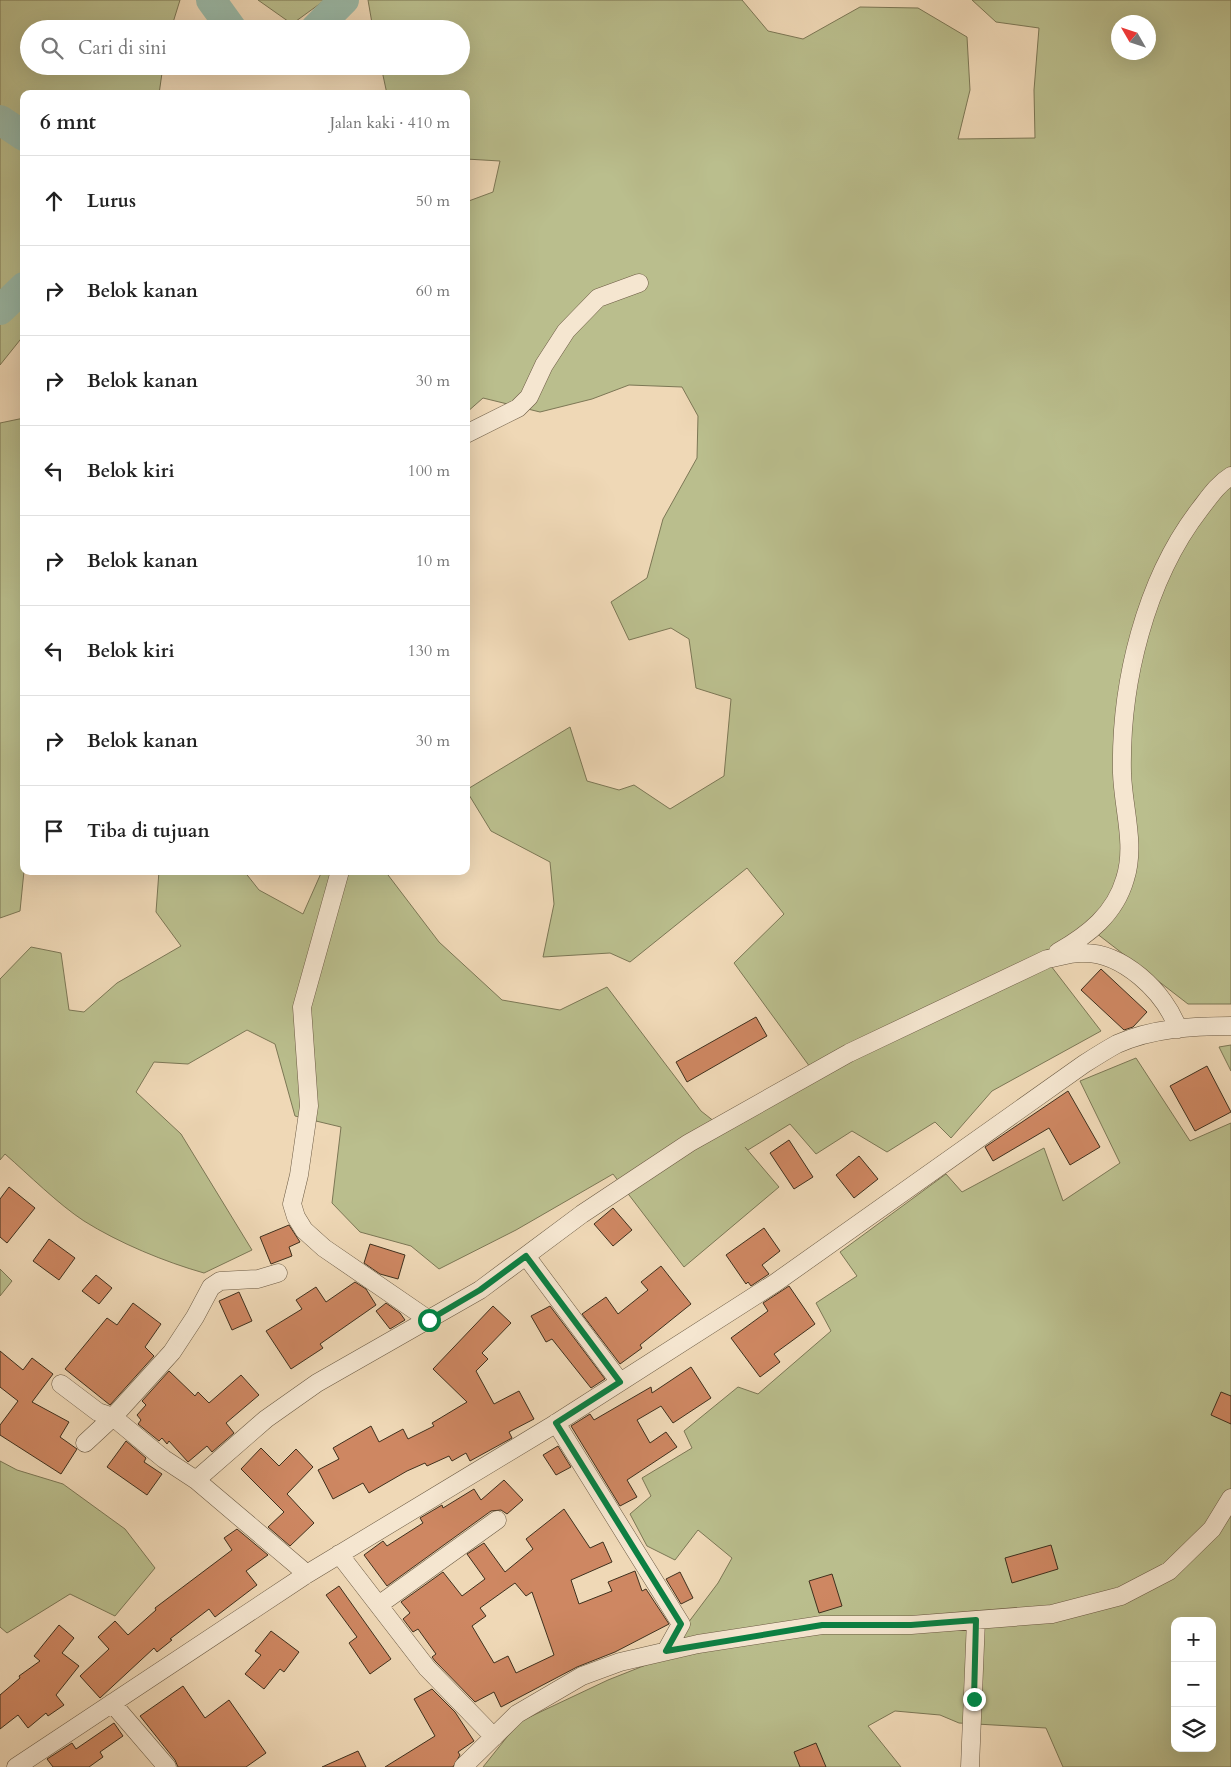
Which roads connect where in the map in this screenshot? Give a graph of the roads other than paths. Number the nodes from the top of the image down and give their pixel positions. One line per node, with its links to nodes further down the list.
1 (639, 283): 2 (street)
2 (470, 432)
3 (1231, 476): 5 (street)
4 (339, 875): 10 (street)
5 (1047, 959): 7 (street); 8 (street)
6 (1231, 1026): 7 (street)
7 (1178, 1029): 11 (street)
8 (526, 1256): 10 (street); 11 (street)
9 (278, 1273): 13 (street)
10 (429, 1320): 16 (street)
11 (620, 1382): 14 (street)
12 (61, 1384): 13 (street)
13 (113, 1417): 15 (street); 16 (street)
14 (556, 1423): 19 (street); 23 (street)
15 (85, 1443)
16 (196, 1480): 20 (street)
17 (1231, 1498): 22 (street)
18 (496, 1520): 21 (street)
19 (339, 1554): 20 (street); 21 (street)
20 (306, 1574): 24 (street)
21 (380, 1604): 25 (street)
22 (976, 1620): 23 (street); 29 (street)
23 (666, 1651): 25 (street)
24 (112, 1703): 26 (street); 27 (street)
25 (494, 1736): 28 (street)
26 (16, 1767)
27 (167, 1767)
28 (463, 1767)
29 (970, 1767)

